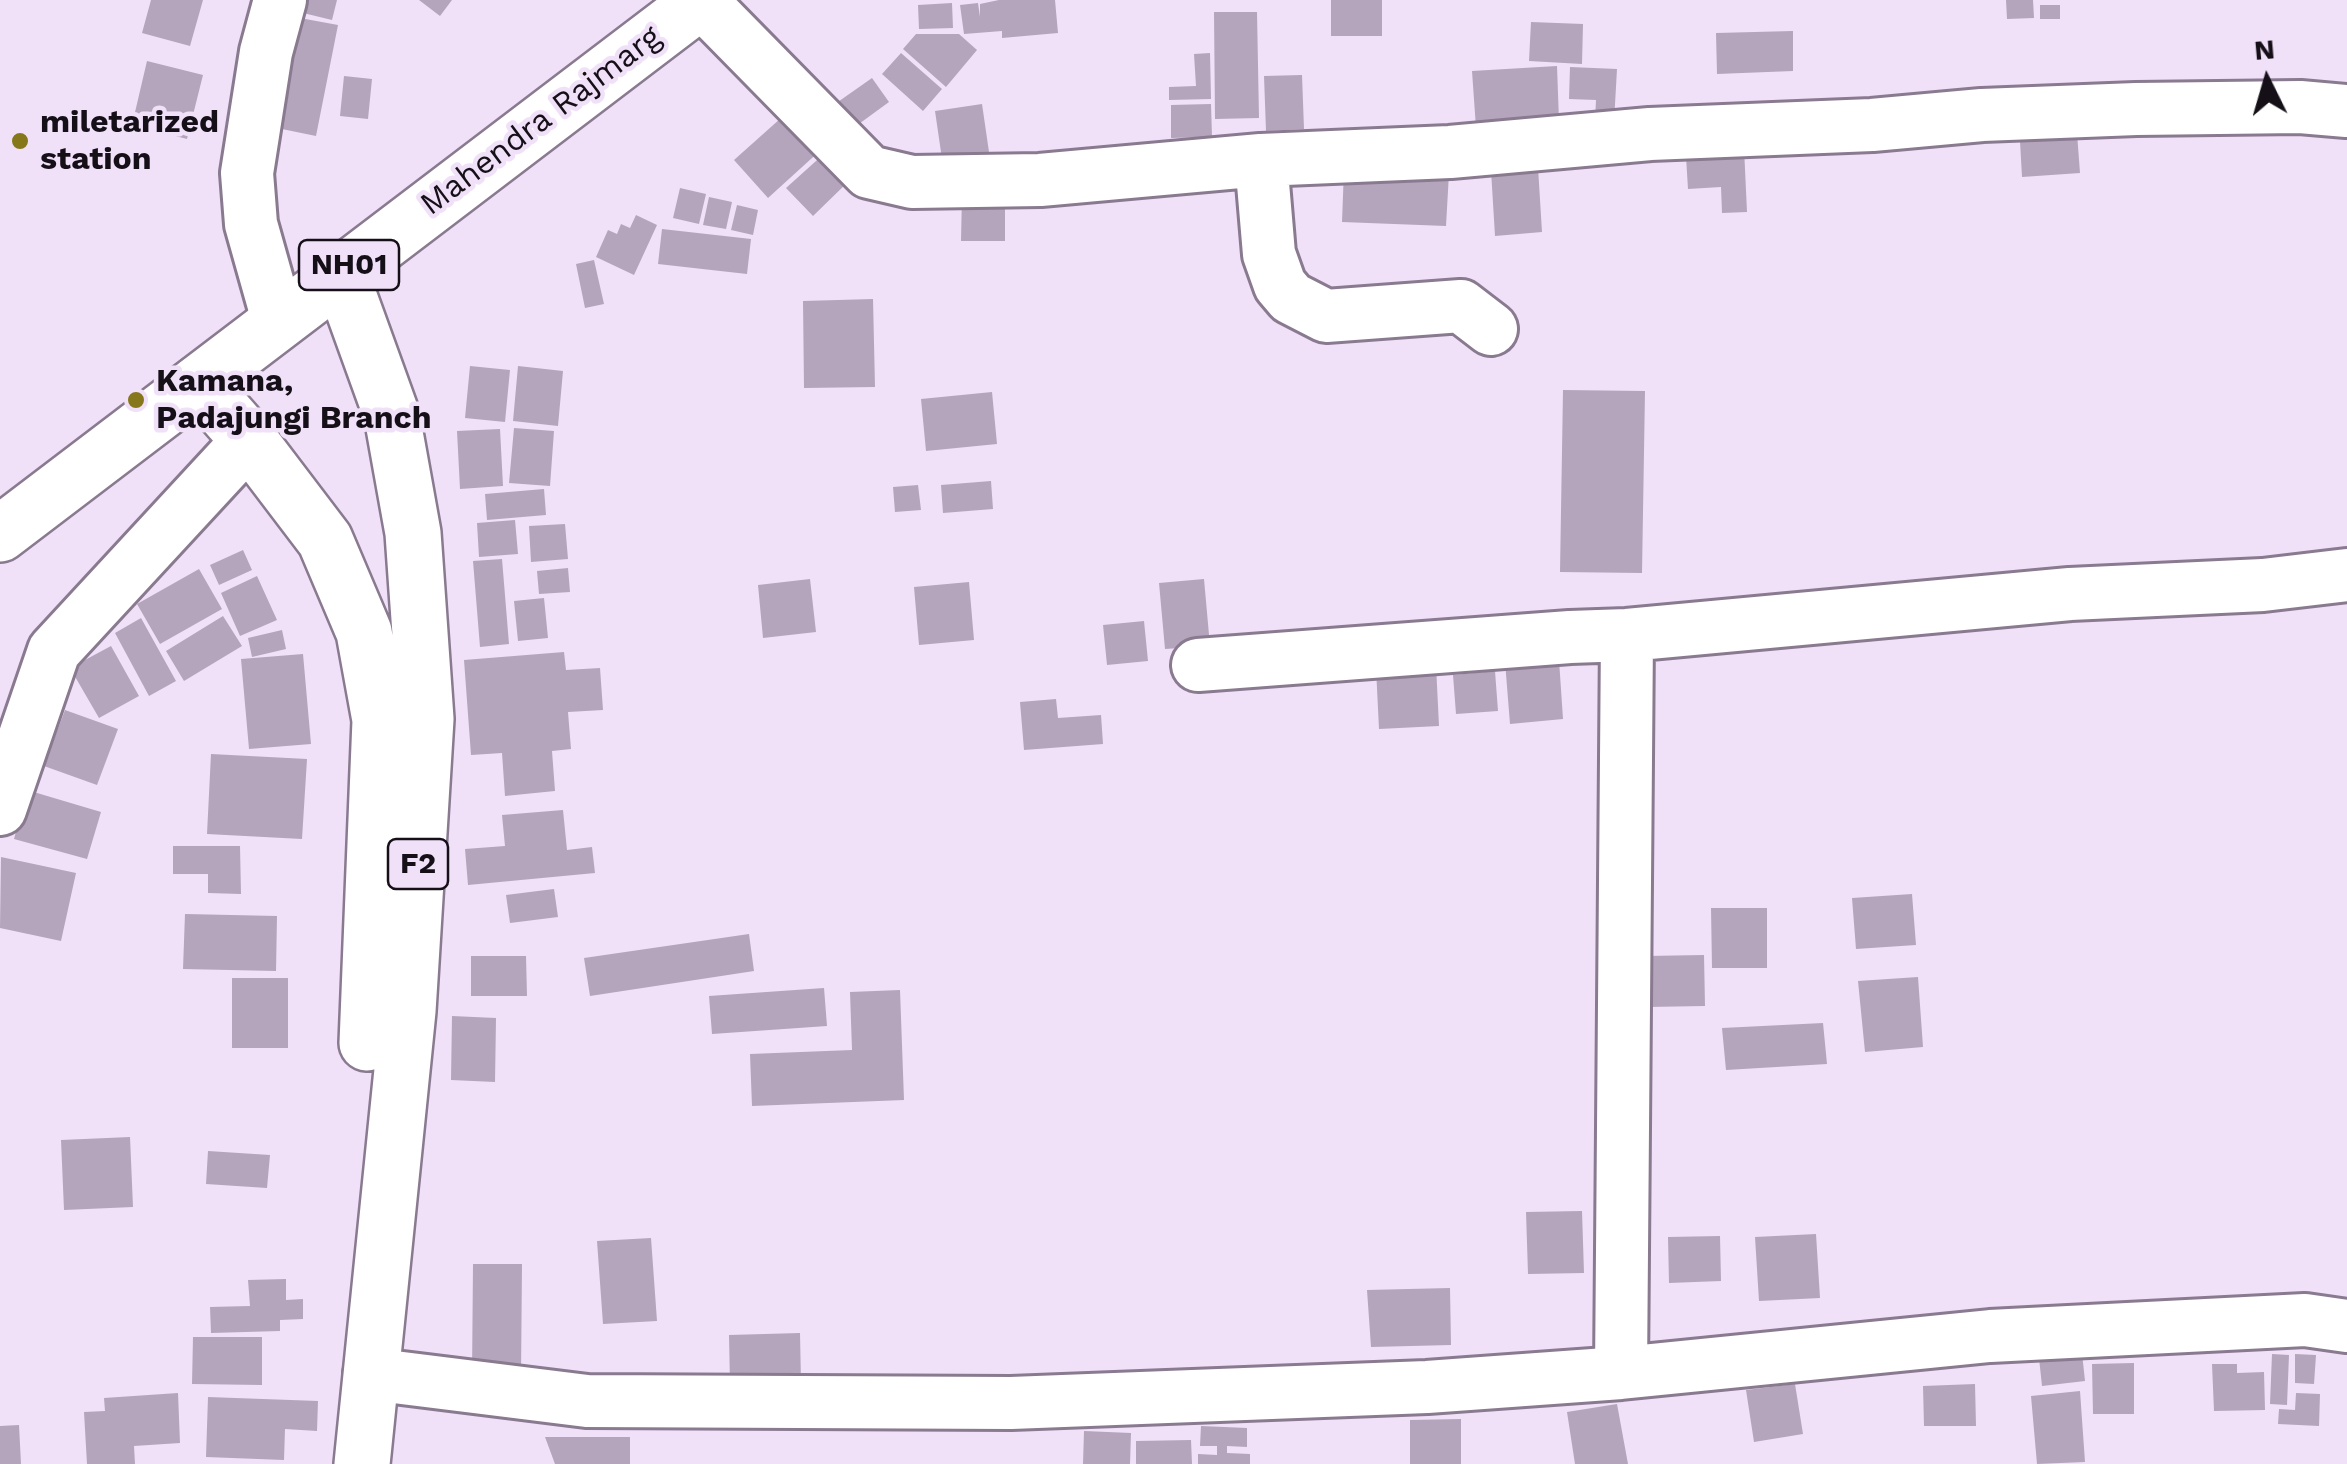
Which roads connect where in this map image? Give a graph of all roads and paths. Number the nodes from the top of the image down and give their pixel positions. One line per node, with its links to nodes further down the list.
1 (280, 0): 6 (street)
2 (701, 0): 4 (street); 5 (main road, Mahendra Rajmarg / NH01)
3 (2347, 111): 4 (street)
4 (1261, 160): 7 (street)
5 (340, 272): 6 (main road, Mahendra Rajmarg / NH01); 17 (main road, F2)
6 (278, 320): 8 (main road, Mahendra Rajmarg / NH01)
7 (1491, 329)
8 (199, 383): 9 (main road, F2); 10 (main road, Mahendra Rajmarg / NH01)
9 (250, 440): 14 (street); 18 (main road, F2)
10 (0, 534)
11 (2347, 575): 12 (street)
12 (1627, 636): 13 (street); 16 (street)
13 (1198, 665)
14 (0, 809)
15 (2347, 1326): 16 (street)
16 (1621, 1373): 17 (street)
17 (370, 1374): 19 (main road, F2)
18 (329, 1464)
19 (362, 1464)

